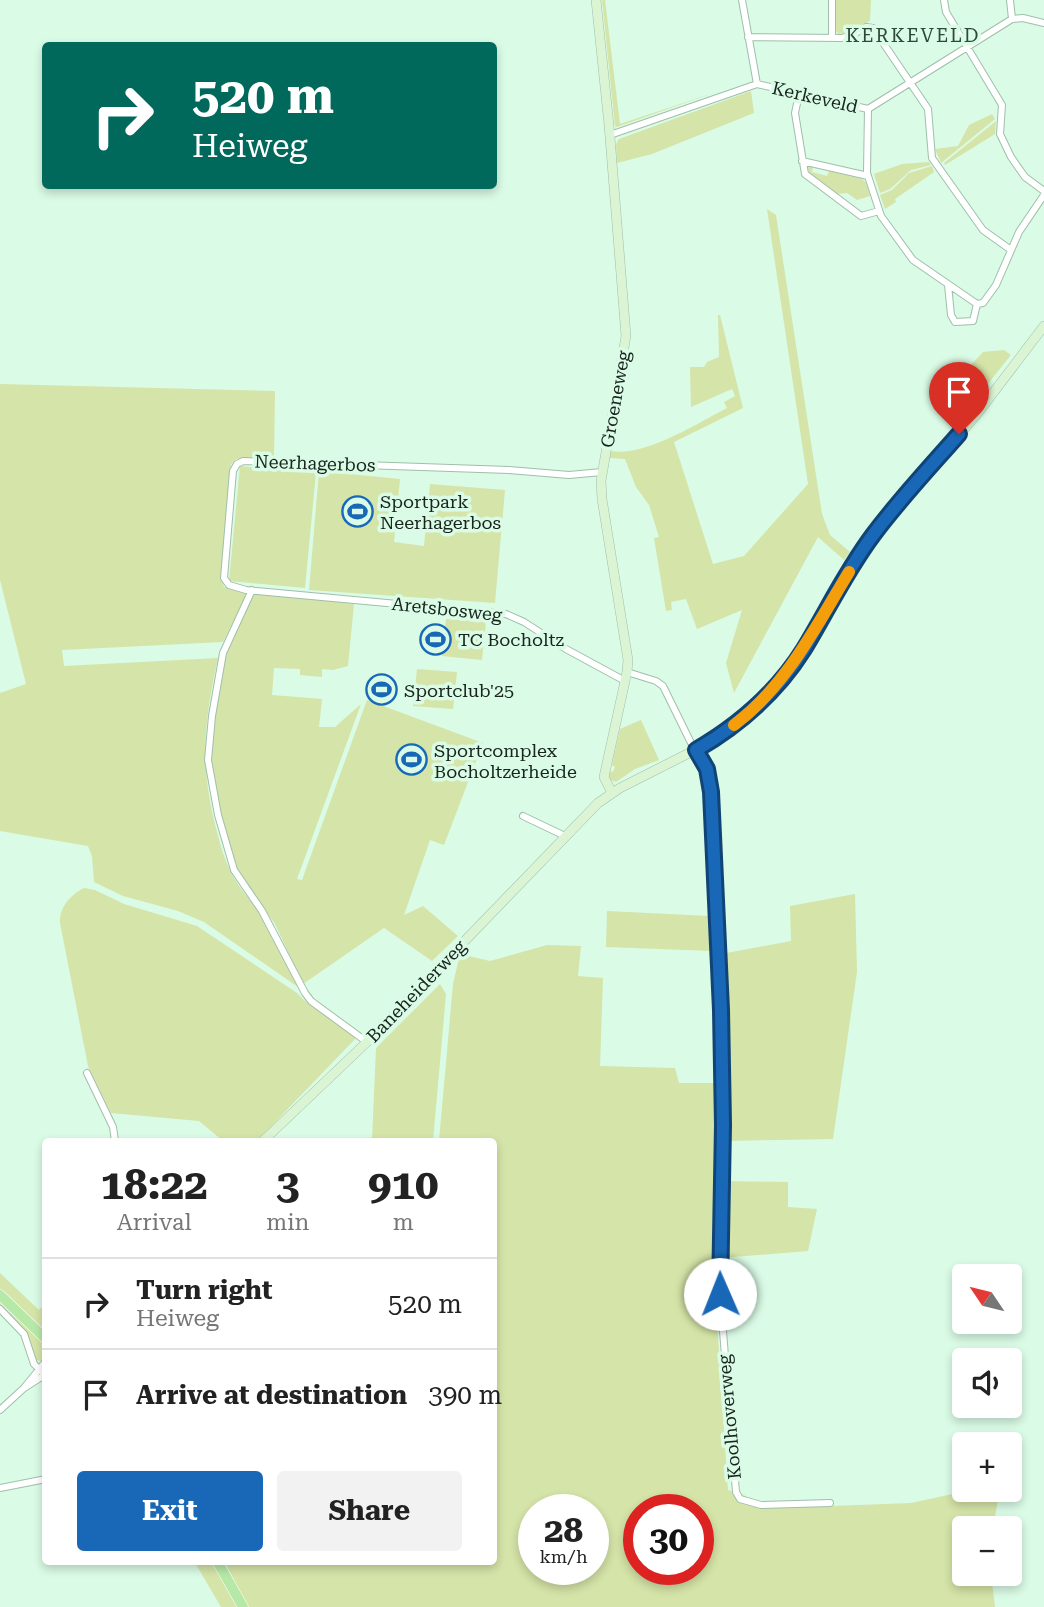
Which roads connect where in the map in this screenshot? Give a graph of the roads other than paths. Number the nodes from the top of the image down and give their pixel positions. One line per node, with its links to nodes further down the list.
1 (596, 0): 15 (street, Groeneweg)
2 (742, 0): 8 (street)
3 (832, 0): 9 (street)
4 (944, 0): 10 (street)
5 (1010, 0): 6 (street)
6 (1012, 19): 7 (street); 10 (street, Kerkeveld)
7 (1044, 23)
8 (748, 37): 9 (street); 11 (street)
9 (832, 38): 12 (street)
10 (967, 48): 12 (street, Kerkeveld); 18 (street)
11 (757, 84): 13 (street, Kerkeveld); 15 (street, Kerkeveld)
12 (911, 84): 14 (street, Kerkeveld); 20 (street)
13 (799, 94): 14 (street, Kerkeveld); 16 (street)
14 (868, 109): 17 (street)
15 (610, 135): 24 (street, Groeneweg)
16 (802, 161): 17 (street); 19 (street)
17 (868, 176): 19 (street)
18 (1044, 193): 20 (street)
19 (879, 211): 21 (street)
20 (1011, 250): 22 (street)
21 (948, 285): 22 (street); 22 (street)
22 (977, 304)
23 (1044, 326): 27 (street, Baneheiderweg)
24 (602, 472): 25 (street, Neerhagerbos); 26 (street, Groeneweg)
25 (252, 590): 26 (street, Aretsbosweg); 31 (street)
26 (626, 676): 27 (street, Aretsbosweg); 28 (street, Groeneweg)
27 (696, 750): 28 (street, Baneheiderweg); 43 (street, Koolhoverweg)
28 (612, 793): 30 (street, Baneheiderweg)
29 (523, 816): 30 (street)
30 (565, 836): 31 (street, Baneheiderweg)
31 (367, 1042): 34 (street, Baneheiderweg)
32 (87, 1073): 33 (street)
33 (115, 1138)
34 (266, 1138)
35 (0, 1295): 37 (main road)
36 (0, 1309): 38 (street)
37 (42, 1335)
38 (42, 1372)
39 (42, 1374): 40 (street)
40 (0, 1410)
41 (42, 1480): 42 (street)
42 (0, 1488)
43 (830, 1503)
44 (219, 1565): 45 (main road)
45 (243, 1607)

